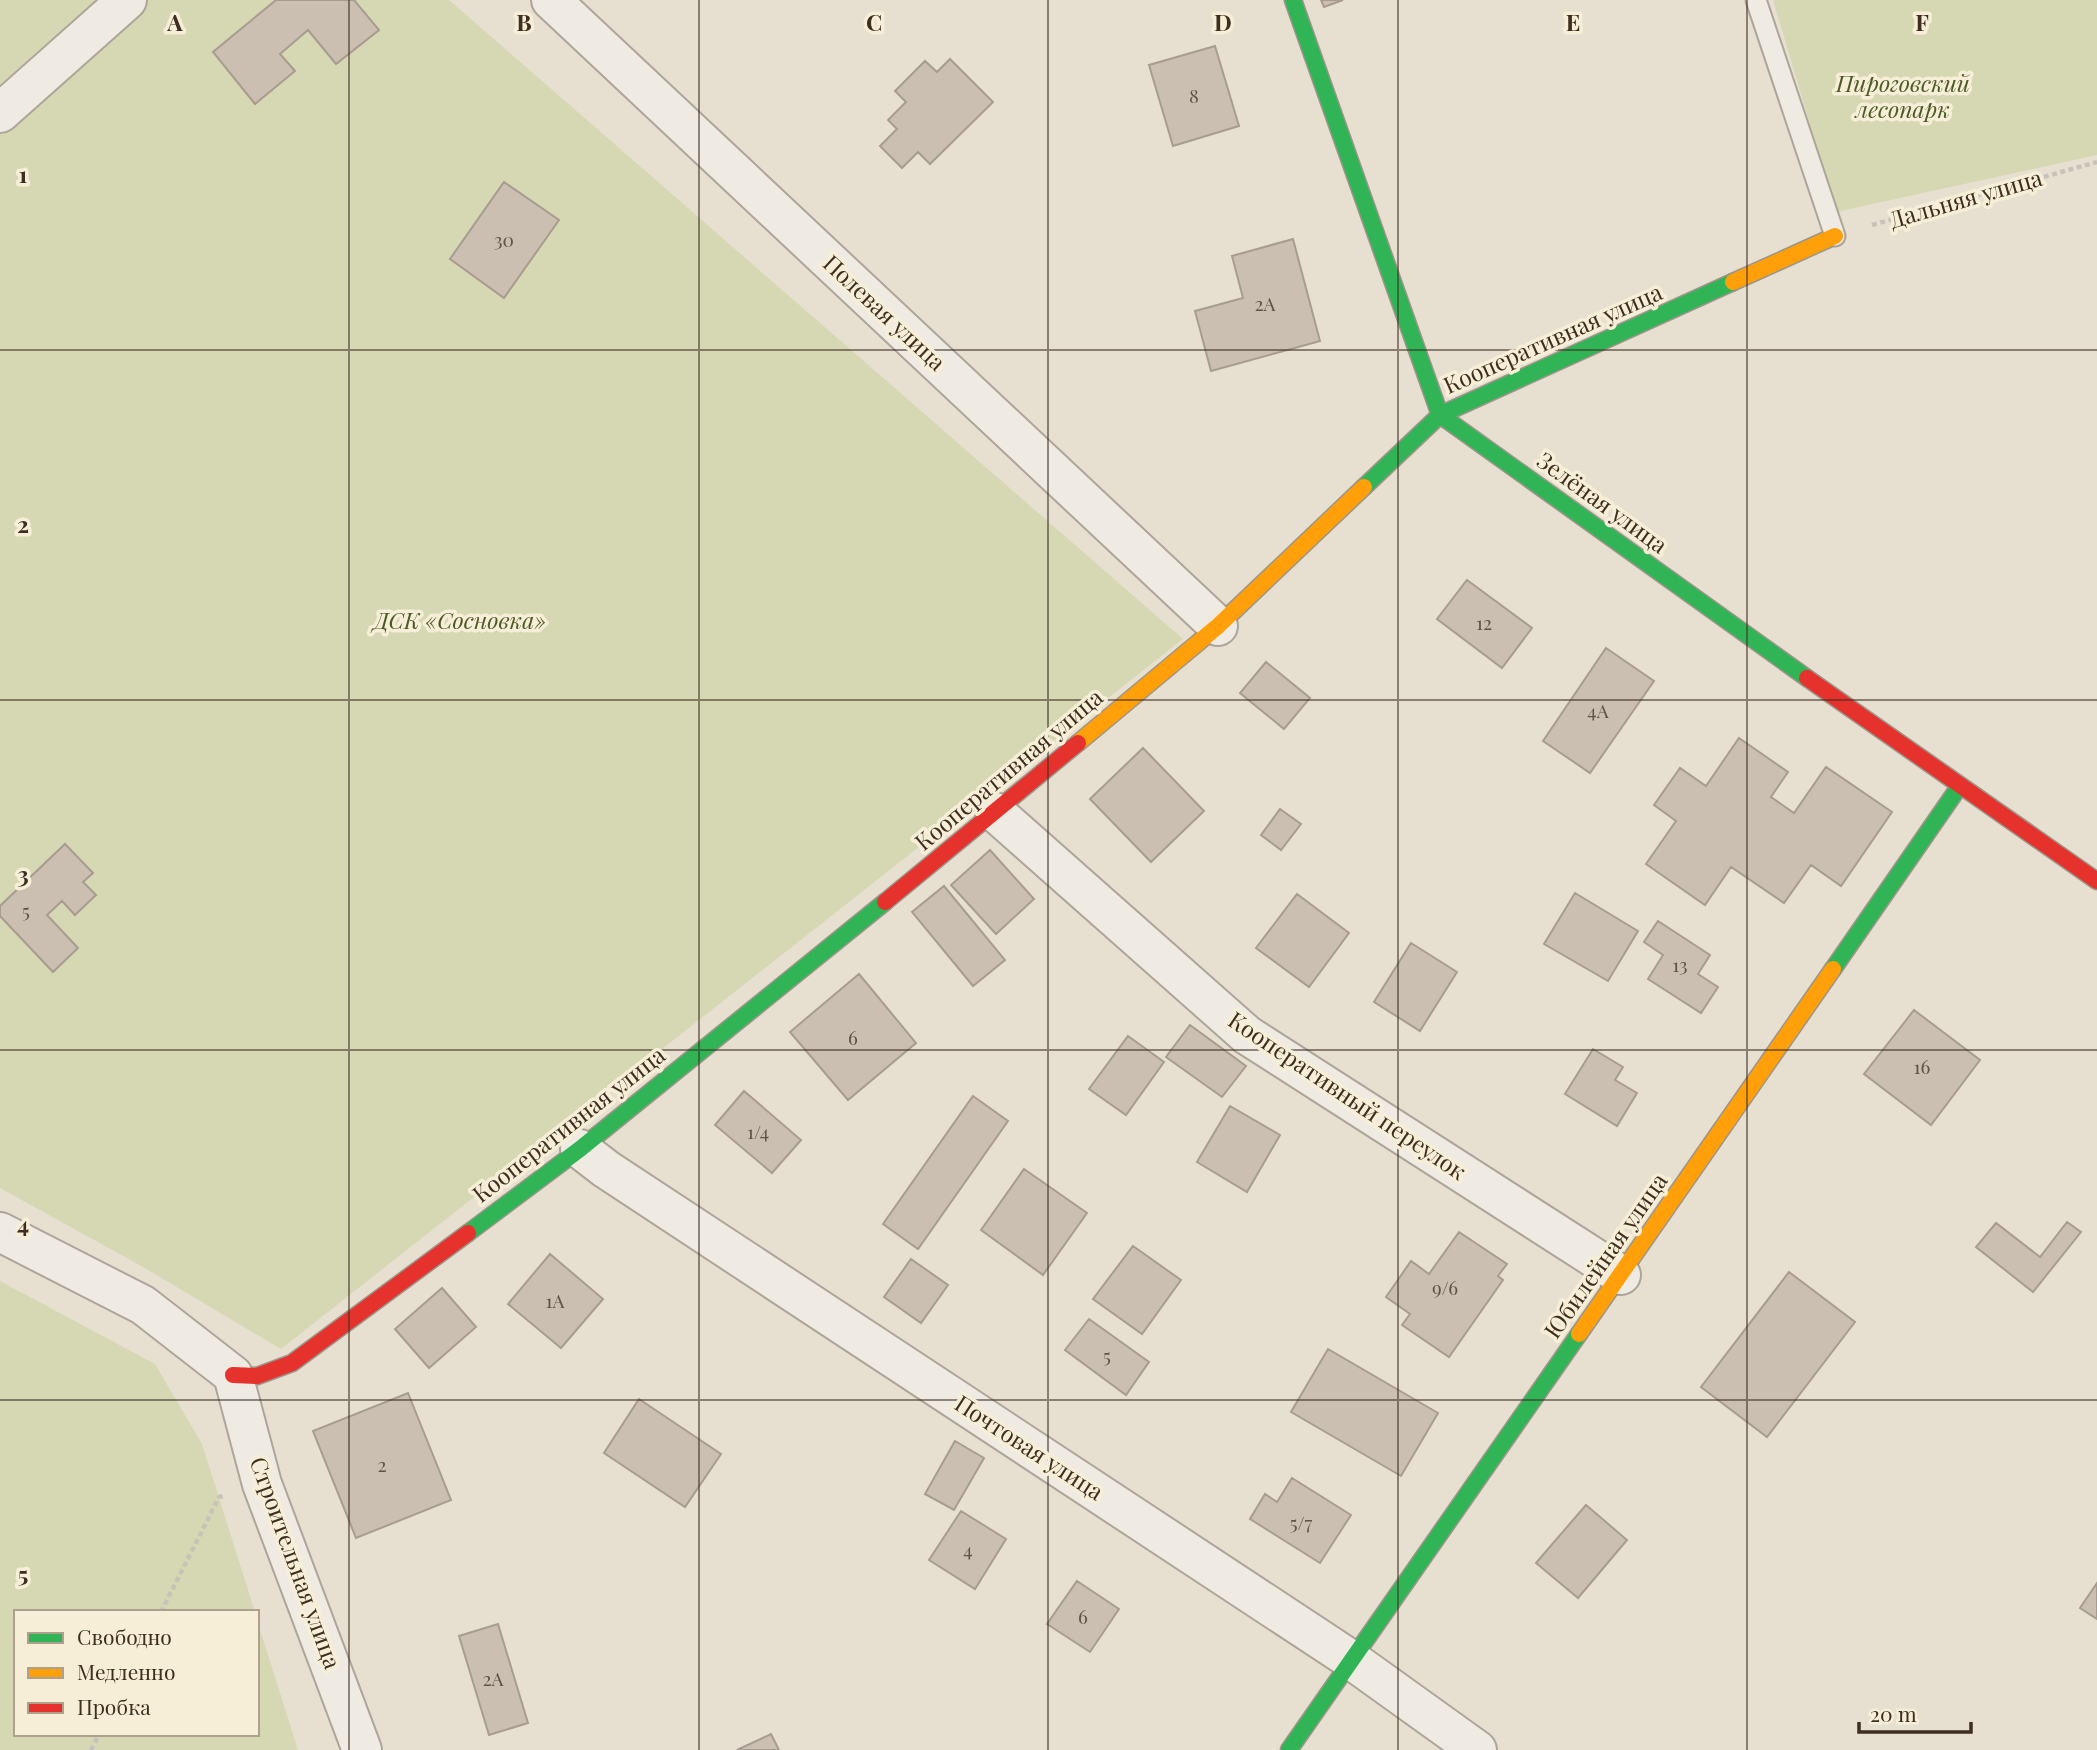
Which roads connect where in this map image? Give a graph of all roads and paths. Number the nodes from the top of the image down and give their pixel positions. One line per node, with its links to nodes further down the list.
1 (127, 0): 5 (street)
2 (551, 0): 9 (street, Полевая улица)
3 (1293, 0): 8 (street)
4 (1756, 0): 7 (lane)
5 (0, 113)
6 (2097, 162): 7 (path, Дальняя улица)
7 (1835, 236): 8 (street, Кооперативная улица)
8 (1440, 415): 9 (street, Кооперативная улица); 10 (street, Зелёная улица)
9 (1218, 626): 11 (street, Кооперативная улица)
10 (1959, 787): 12 (street, Зелёная улица); 15 (street, Юбилейная улица)
11 (995, 812): 13 (street, Кооперативная улица); 15 (street, Кооперативный переулок)
12 (2097, 881)
13 (580, 1149): 16 (street, Кооперативная улица); 19 (street, Почтовая улица)
14 (0, 1232): 16 (street)
15 (1621, 1275): 19 (street, Юбилейная улица)
16 (233, 1374): 17 (street, Строительная улица)
17 (262, 1483): 18 (path); 20 (street, Строительная улица)
18 (162, 1610)
19 (1353, 1661): 21 (street, Юбилейная улица); 22 (street, Почтовая улица)
20 (362, 1750)
21 (1289, 1750)
22 (1477, 1750)

